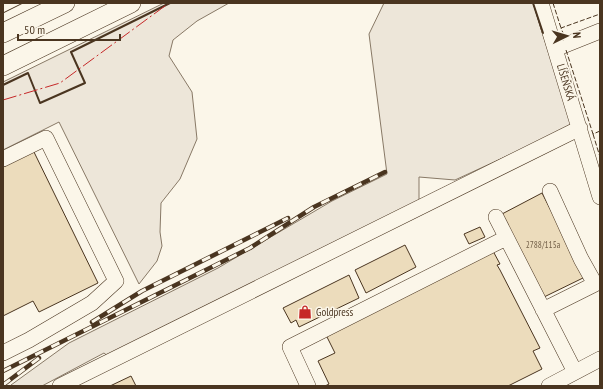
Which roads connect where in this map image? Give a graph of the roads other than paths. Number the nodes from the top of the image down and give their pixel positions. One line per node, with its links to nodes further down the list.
1 (65, 3): 5 (main road)
2 (131, 3): 7 (main road)
3 (542, 3): 6 (street, LÍŠEŇSKÁ)
4 (600, 31): 6 (street)
5 (3, 33)
6 (555, 49): 8 (street, LÍŠEŇSKÁ)
7 (3, 66)
8 (581, 133): 11 (street, LÍŠEŇSKÁ); 18 (street)
9 (3, 159): 15 (street)
10 (550, 191): 14 (street)
11 (600, 197)
12 (496, 217): 13 (street)
13 (506, 238): 14 (street); 19 (street)
14 (543, 310): 17 (street)
15 (3, 352)
16 (600, 360): 17 (street)
17 (575, 372): 20 (street)
18 (60, 386)
19 (308, 386)
20 (549, 386)

